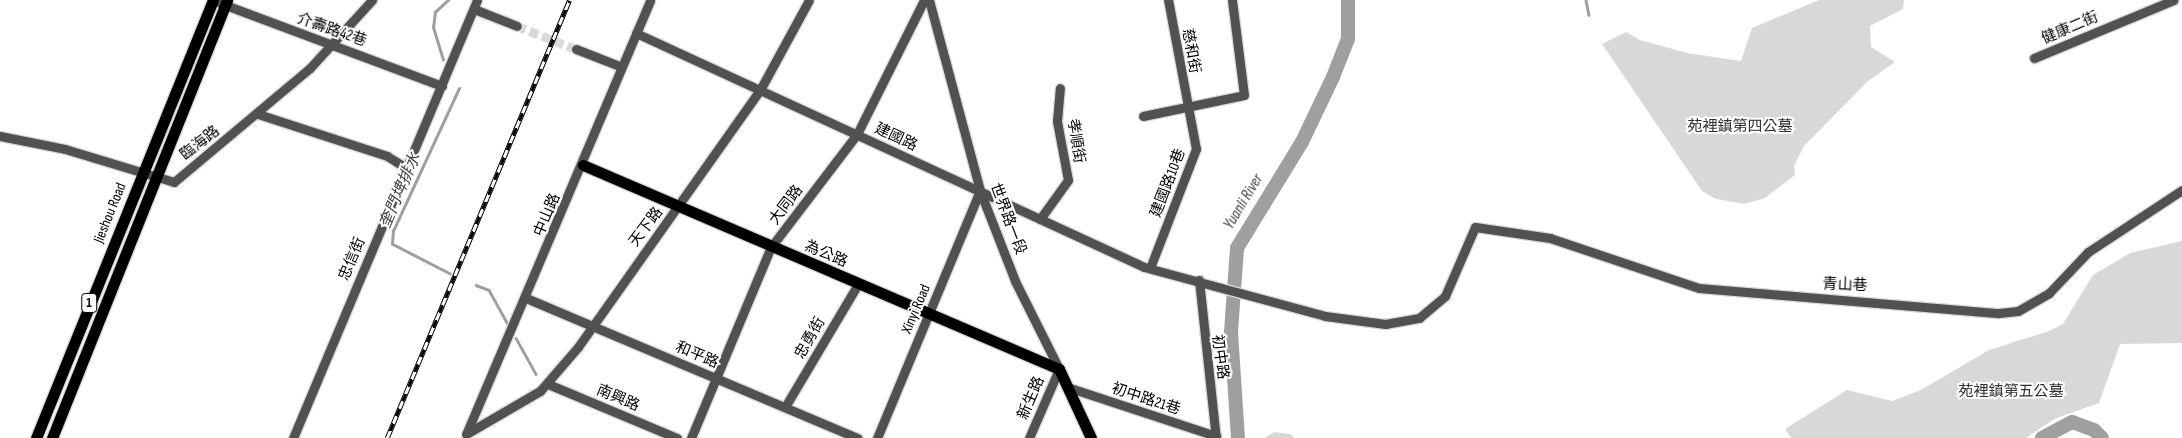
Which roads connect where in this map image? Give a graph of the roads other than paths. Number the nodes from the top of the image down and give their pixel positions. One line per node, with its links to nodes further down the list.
1 (213, 0): 10 (street, 介壽路42巷); 28 (main road, Jieshou Road / 1)
2 (372, 0): 14 (street, 臨海路)
3 (650, 0): 13 (street, 中山路)
4 (809, 0): 20 (street, 天下路)
5 (924, 0): 24 (street, 大同路)
6 (929, 0): 31 (street, 世界路一段)
7 (1168, 0): 21 (street, 慈和街)
8 (1232, 0): 21 (street)
9 (2174, 0): 16 (street, 健康二街)
10 (226, 2): 14 (street, 介壽路42巷); 29 (main road, Jieshou Road / 1)
11 (476, 4): 12 (street); 18 (street, 忠信街)
12 (517, 26)
13 (636, 33): 17 (street, 中山路); 20 (street, 建國路)
14 (333, 45): 18 (street, 介壽路42巷); 22 (street, 臨海路)
15 (576, 49): 17 (street)
16 (2034, 58)
17 (622, 67): 26 (street, 中山路)
18 (442, 86): 27 (street, 忠信街)
19 (1060, 88): 33 (street, 孝順街)
20 (760, 90): 24 (street, 建國路); 32 (street, 天下路)
21 (1187, 107): 23 (street); 36 (street, 建國路10巷)
22 (258, 114): 27 (street); 29 (street, 臨海路)
23 (1143, 116)
24 (857, 134): 31 (street, 建國路); 35 (street, 大同路)
25 (0, 136): 28 (street, 臨海路)
26 (583, 165): 32 (main road, 為公路); 39 (street, 中山路)
27 (406, 168): 53 (street, 忠信街)
28 (144, 170): 29 (street, 臨海路); 40 (main road, Jieshou Road / 1)
29 (158, 174): 42 (main road, Jieshou Road / 1)
30 (2182, 190): 34 (street, 青山巷)
31 (980, 191): 33 (street, 建國路); 41 (street, Xinyi Road); 44 (street, 世界路一段)
32 (678, 208): 35 (main road, 為公路); 43 (street, 天下路)
33 (1040, 219): 36 (street, 建國路)
34 (1475, 227): 37 (street, 建國路)
35 (771, 247): 38 (main road, 為公路); 45 (street, 大同路)
36 (1147, 268): 37 (street, 建國路)
37 (1199, 280): 50 (street, 初中路)
38 (858, 284): 41 (main road, 為公路); 48 (street, 忠勇街)
39 (526, 298): 43 (street, 和平路); 49 (street, 中山路)
40 (86, 312): 42 (main road); 51 (main road, Jieshou Road / 1)
41 (929, 314): 44 (main road, 為公路); 58 (street, Xinyi Road)
42 (100, 316): 52 (main road, Jieshou Road / 1)
43 (591, 325): 45 (street, 和平路); 46 (street, 天下路)
44 (1059, 369): 47 (main road, 世界路一段); 59 (street, 新生路)
45 (716, 378): 48 (street, 和平路); 56 (street, 大同路)
46 (548, 384): 49 (street, 天下路); 55 (street, 南興路)
47 (1067, 387): 50 (street, 初中路21巷); 60 (main road, 世界路一段)
48 (785, 407): 57 (street, 和平路)
49 (465, 436): 54 (street)
50 (1216, 437)
51 (36, 438)
52 (52, 438)
53 (293, 438)
54 (475, 438)
55 (677, 438)
56 (691, 438)
57 (858, 438)
58 (877, 438)
59 (1029, 438)
60 (1091, 438)

